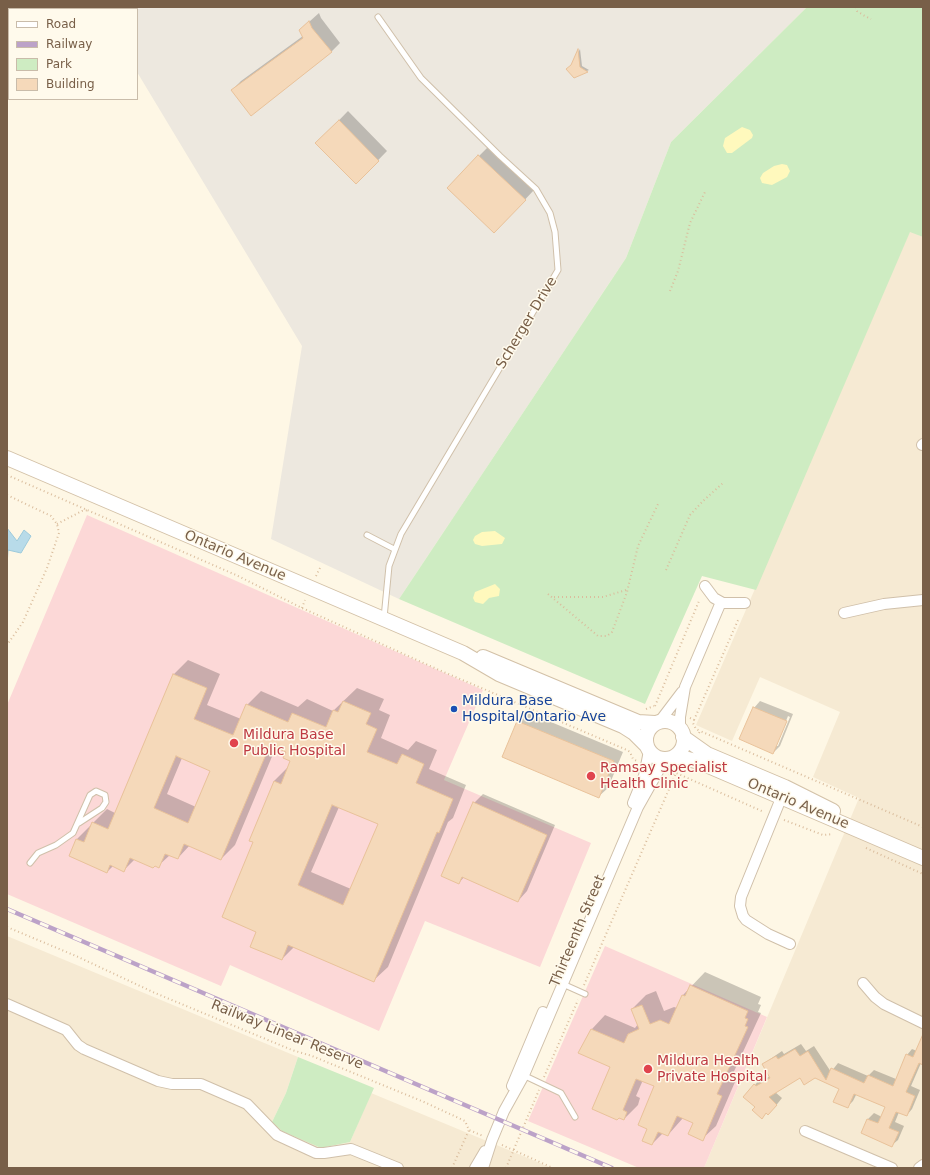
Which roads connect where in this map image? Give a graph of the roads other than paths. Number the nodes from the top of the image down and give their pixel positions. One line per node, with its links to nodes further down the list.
1 (378, 17): 4 (lane, Scherger Drive)
2 (7, 458): 10 (street, Ontario Avenue)
3 (367, 535): 4 (lane)
4 (394, 550): 10 (lane, Scherger Drive)
5 (705, 586): 7 (street)
6 (923, 600): 9 (street)
7 (721, 602): 8 (street); 12 (street)
8 (744, 603)
9 (844, 613)
10 (384, 619): 11 (street, Ontario Avenue)
11 (464, 653): 13 (street, Ontario Avenue); 15 (street, Ontario Avenue)
12 (685, 687): 13 (street); 14 (street)
13 (658, 722): 14 (street); 15 (street)
14 (682, 732): 16 (street); 17 (street, Ontario Avenue)
15 (647, 748): 16 (street); 23 (street, Thirteenth Street)
16 (665, 762): 17 (street, Ontario Avenue); 23 (street, Thirteenth Street)
17 (783, 792): 19 (street, Ontario Avenue); 20 (street, Ontario Avenue); 22 (street)
18 (79, 823): 18 (lane); 21 (lane)
19 (923, 848)
20 (923, 858)
21 (30, 863)
22 (790, 944)
23 (559, 982): 25 (lane); 28 (street, Thirteenth Street)
24 (863, 983): 27 (street)
25 (583, 993)
26 (7, 1004): 33 (street)
27 (923, 1023)
28 (520, 1074): 29 (lane); 31 (street, Thirteenth Street)
29 (575, 1117)
30 (805, 1131): 36 (street)
31 (492, 1140): 34 (street, Thirteenth Street); 35 (street, Thirteenth Street)
32 (923, 1165): 37 (street)
33 (398, 1168)
34 (475, 1168)
35 (483, 1168)
36 (892, 1168)
37 (919, 1168)

